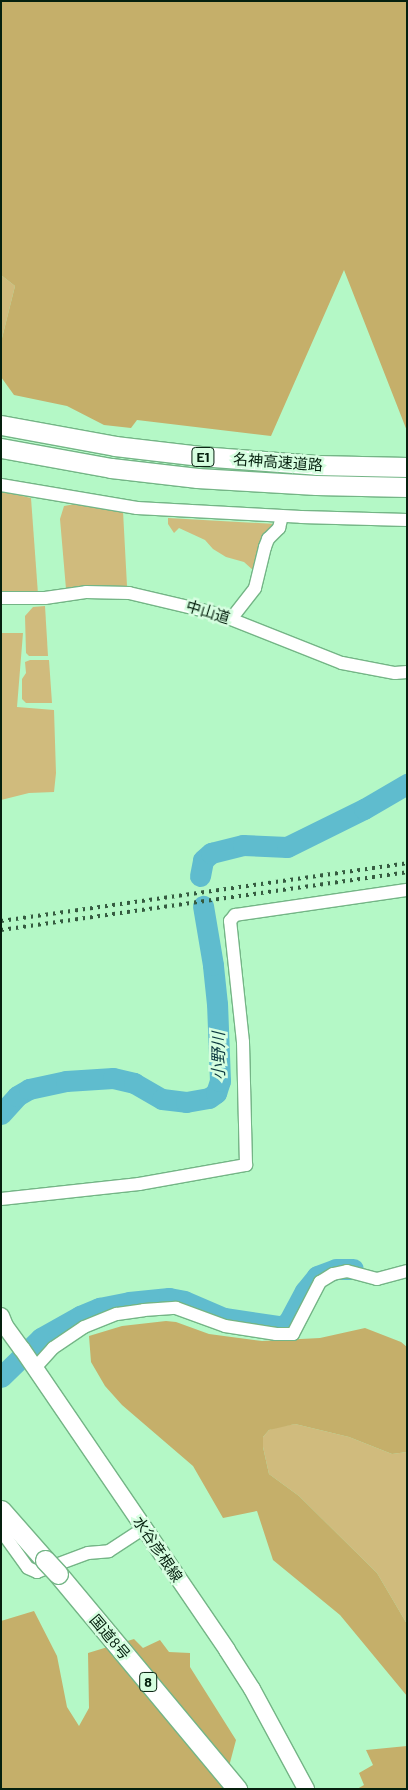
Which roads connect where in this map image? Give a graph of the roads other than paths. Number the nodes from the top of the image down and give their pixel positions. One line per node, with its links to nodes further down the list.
1 (1, 425): 3 (highway, 名神高速道路 / E1)
2 (1, 448): 5 (highway, 名神高速道路 / E1)
3 (407, 467)
4 (1, 485): 6 (street)
5 (407, 487)
6 (282, 516): 7 (street); 9 (street)
7 (407, 520)
8 (1, 598): 9 (street, 中山道)
9 (231, 619): 10 (street, 中山道)
10 (407, 672)
11 (407, 890): 12 (street)
12 (1, 1199)
13 (407, 1270): 15 (street)
14 (2, 1323): 15 (main road, 水谷彦根線)
15 (29, 1359): 17 (main road, 水谷彦根線)
16 (7, 1516): 17 (street); 18 (highway, 国道8号 / 8, bridge)
17 (144, 1528): 19 (main road, 水谷彦根線)
18 (237, 1789)
19 (306, 1789)

